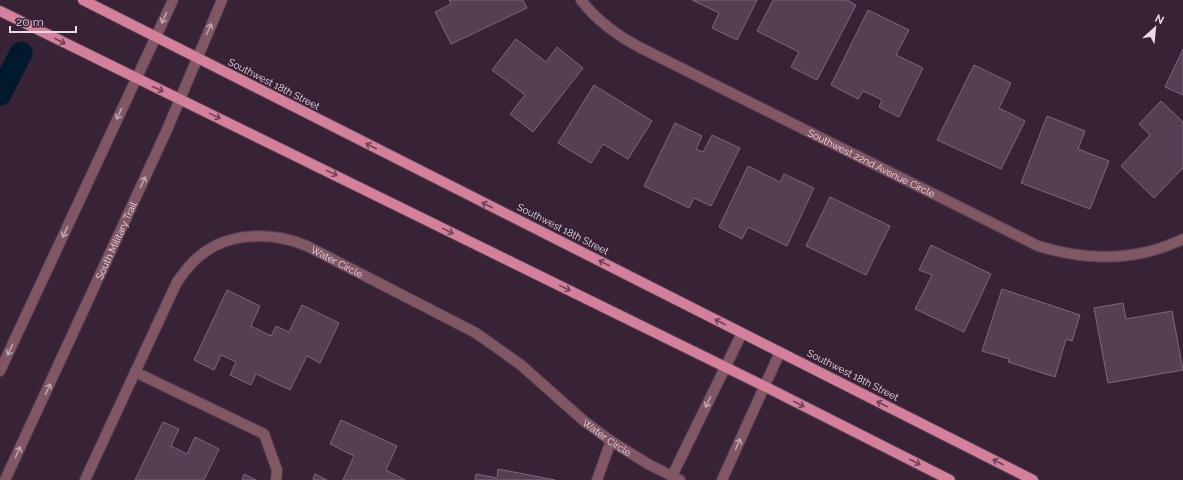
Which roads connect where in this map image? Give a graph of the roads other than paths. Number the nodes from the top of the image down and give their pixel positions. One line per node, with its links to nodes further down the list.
1 (82, 0): 6 (main road, Southwest 18th Street)
2 (173, 0): 6 (street, one-way to 6)
3 (222, 0): 7 (street, South Military Trail, one-way to 3)
4 (581, 0): 10 (street, Southwest 22nd Avenue Circle)
5 (0, 11): 8 (main road, one-way to 8)
6 (156, 37): 7 (main road, Southwest 18th Street); 8 (street)
7 (197, 58): 9 (street, South Military Trail); 11 (main road, Southwest 18th Street, one-way to 7)
8 (136, 78): 9 (main road, one-way to 9); 14 (street, one-way to 14)
9 (180, 99): 13 (main road, one-way to 13); 19 (street, South Military Trail, one-way to 9)
10 (1183, 239)
11 (742, 332): 12 (main road, Southwest 18th Street); 13 (street, Water Circle)
12 (780, 352): 16 (street); 25 (main road, Southwest 18th Street, one-way to 12)
13 (724, 367): 16 (main road); 18 (street, Water Circle, one-way to 18)
14 (0, 371)
15 (135, 372): 17 (street, Water Circle); 20 (street, Water Circle); 21 (street)
16 (764, 386): 23 (street, one-way to 16); 24 (main road, one-way to 24)
17 (612, 441): 18 (street, Water Circle); 22 (street)
18 (676, 478)
19 (5, 480)
20 (85, 480)
21 (276, 480)
22 (597, 480)
23 (722, 480)
24 (950, 480)
25 (1033, 480)

